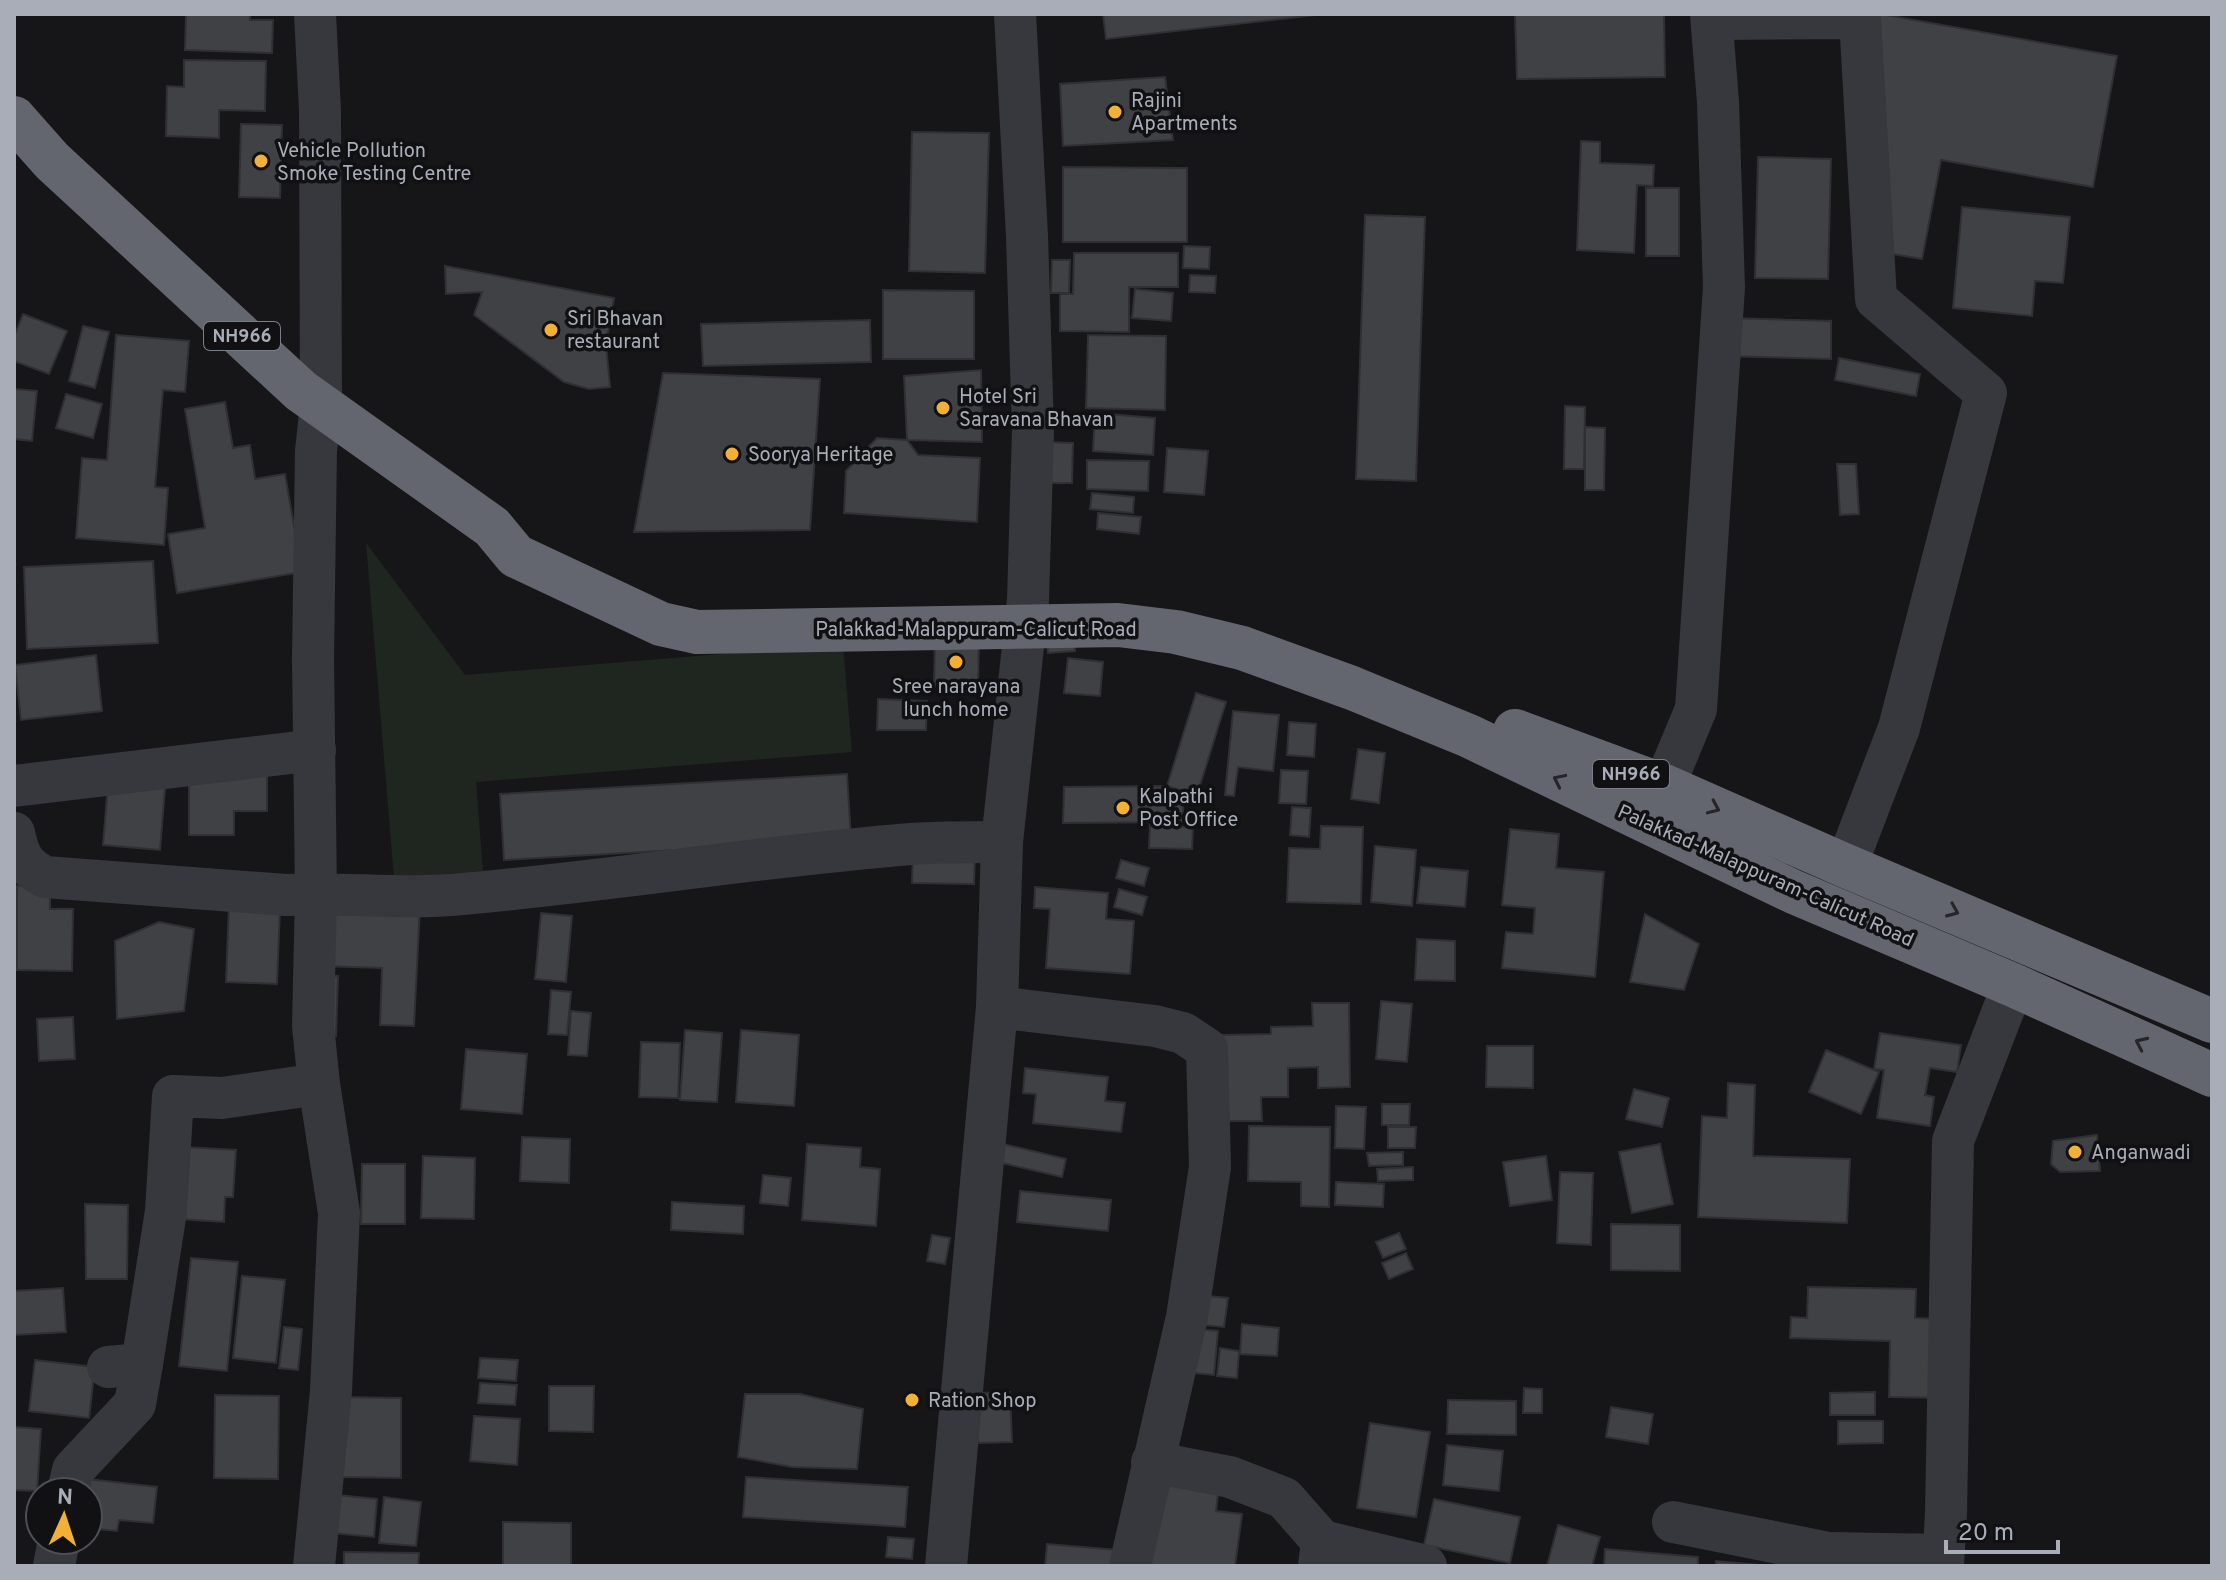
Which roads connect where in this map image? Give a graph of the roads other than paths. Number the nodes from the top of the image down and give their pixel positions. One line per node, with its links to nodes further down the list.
1 (315, 14): 5 (street)
2 (1015, 14): 6 (street)
3 (1712, 16): 9 (street); 12 (street)
4 (14, 118): 5 (highway, Palakkad-Malappuram-Calicut Road / NH966)
5 (321, 405): 6 (highway, Palakkad-Malappuram-Calicut Road / NH966); 7 (street)
6 (1027, 613): 9 (highway, Palakkad-Malappuram-Calicut Road / NH966); 11 (street); 14 (highway, Palakkad-Malappuram-Calicut Road / NH966, one-way to 6)
7 (315, 750): 8 (street); 13 (street)
8 (14, 786)
9 (1664, 786): 12 (highway, Palakkad-Malappuram-Calicut Road / NH966, one-way to 12)
10 (14, 833): 13 (street)
11 (1002, 842): 13 (street); 15 (street)
12 (1846, 866): 16 (highway, Palakkad-Malappuram-Calicut Road / NH966, one-way to 16)
13 (316, 893): 18 (street)
14 (2013, 985): 17 (highway, Palakkad-Malappuram-Calicut Road / NH966, one-way to 14); 24 (street)
15 (997, 1007): 19 (street); 26 (street)
16 (2212, 1021)
17 (2212, 1075)
18 (319, 1084): 20 (street); 25 (street)
19 (1152, 1462): 22 (street); 27 (street)
20 (72, 1476)
21 (1673, 1522): 23 (street)
22 (1320, 1553): 28 (street)
23 (1827, 1559): 24 (street)
24 (1943, 1560)
25 (314, 1566)
26 (946, 1566)
27 (1130, 1566)
28 (1426, 1566)

